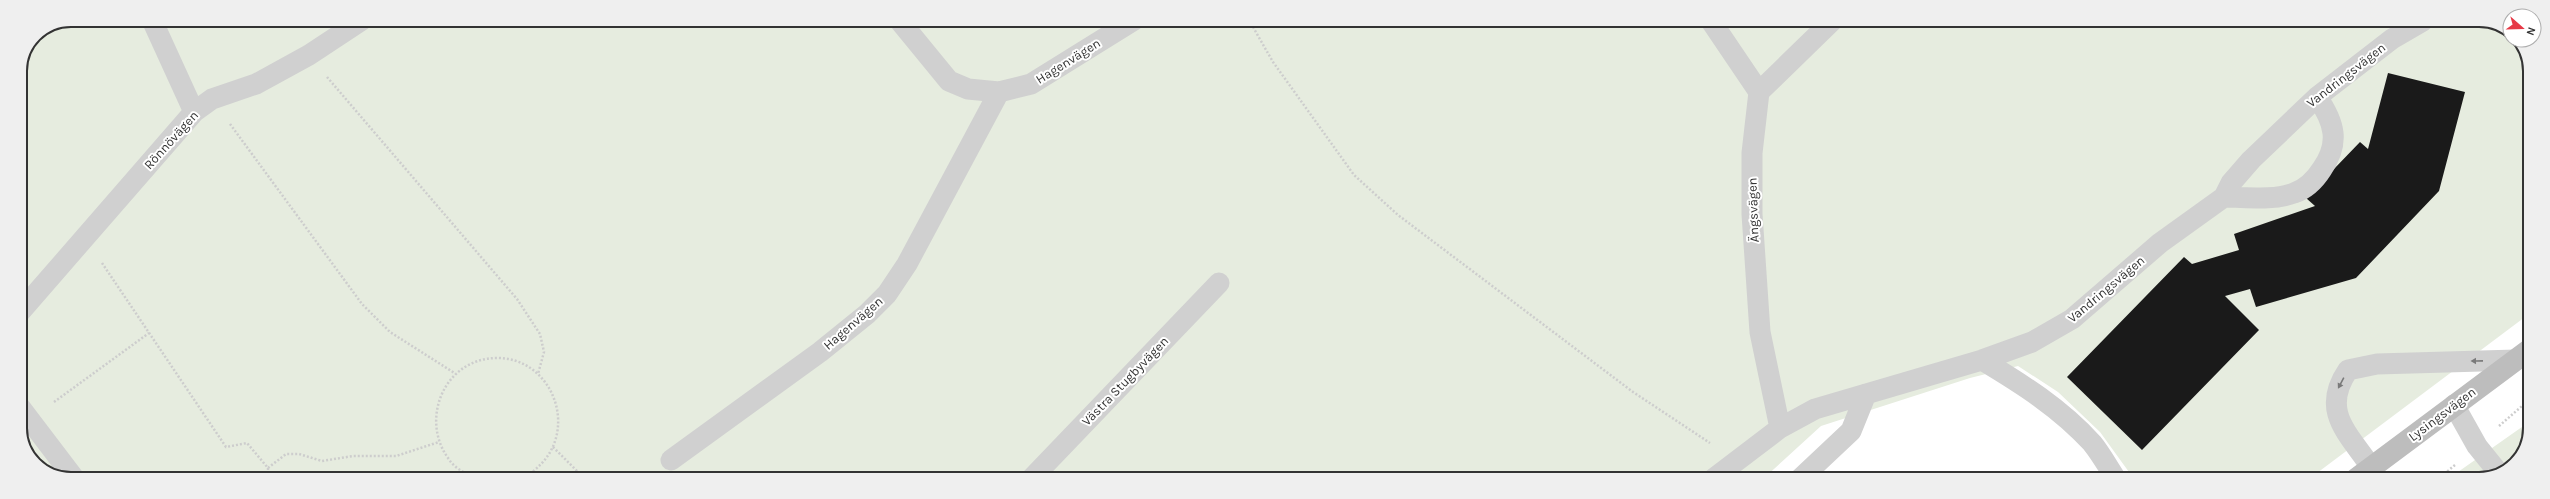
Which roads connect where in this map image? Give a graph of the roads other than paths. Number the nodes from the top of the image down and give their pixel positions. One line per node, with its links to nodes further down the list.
1 (155, 27): 11 (lane)
2 (351, 27): 11 (lane, Rönnövägen)
3 (905, 27): 8 (lane, Hagenvägen)
4 (1123, 27): 8 (lane, Hagenvägen)
5 (1715, 27): 9 (lane)
6 (1826, 27): 9 (lane)
7 (2413, 27): 10 (lane, Vandringsvägen)
8 (999, 92): 21 (lane, Hagenvägen)
9 (1759, 92): 20 (lane, Ängsvägen)
10 (2317, 97): 12 (lane, Vandringsvägen); 12 (lane)
11 (194, 112): 14 (lane, Rönnövägen)
12 (2224, 197): 16 (lane, Vandringsvägen)
13 (1219, 283): 24 (lane, Västra Stugbyvägen)
14 (27, 304)
15 (2522, 355): 18 (street, Lysingsvägen); 28 (lane, one-way to 28)
16 (1982, 360): 17 (lane, Vandringsvägen); 27 (lane)
17 (1866, 394): 20 (lane, Vandringsvägen); 26 (lane)
18 (2454, 405): 22 (lane); 29 (street, Lysingsvägen)
19 (27, 417): 23 (lane)
20 (1780, 428): 25 (lane, Vandringsvägen)
21 (671, 460)
22 (2496, 469)
23 (69, 472)
24 (1038, 472)
25 (1723, 472)
26 (1807, 472)
27 (2111, 472)
28 (2363, 472)
29 (2364, 472)

